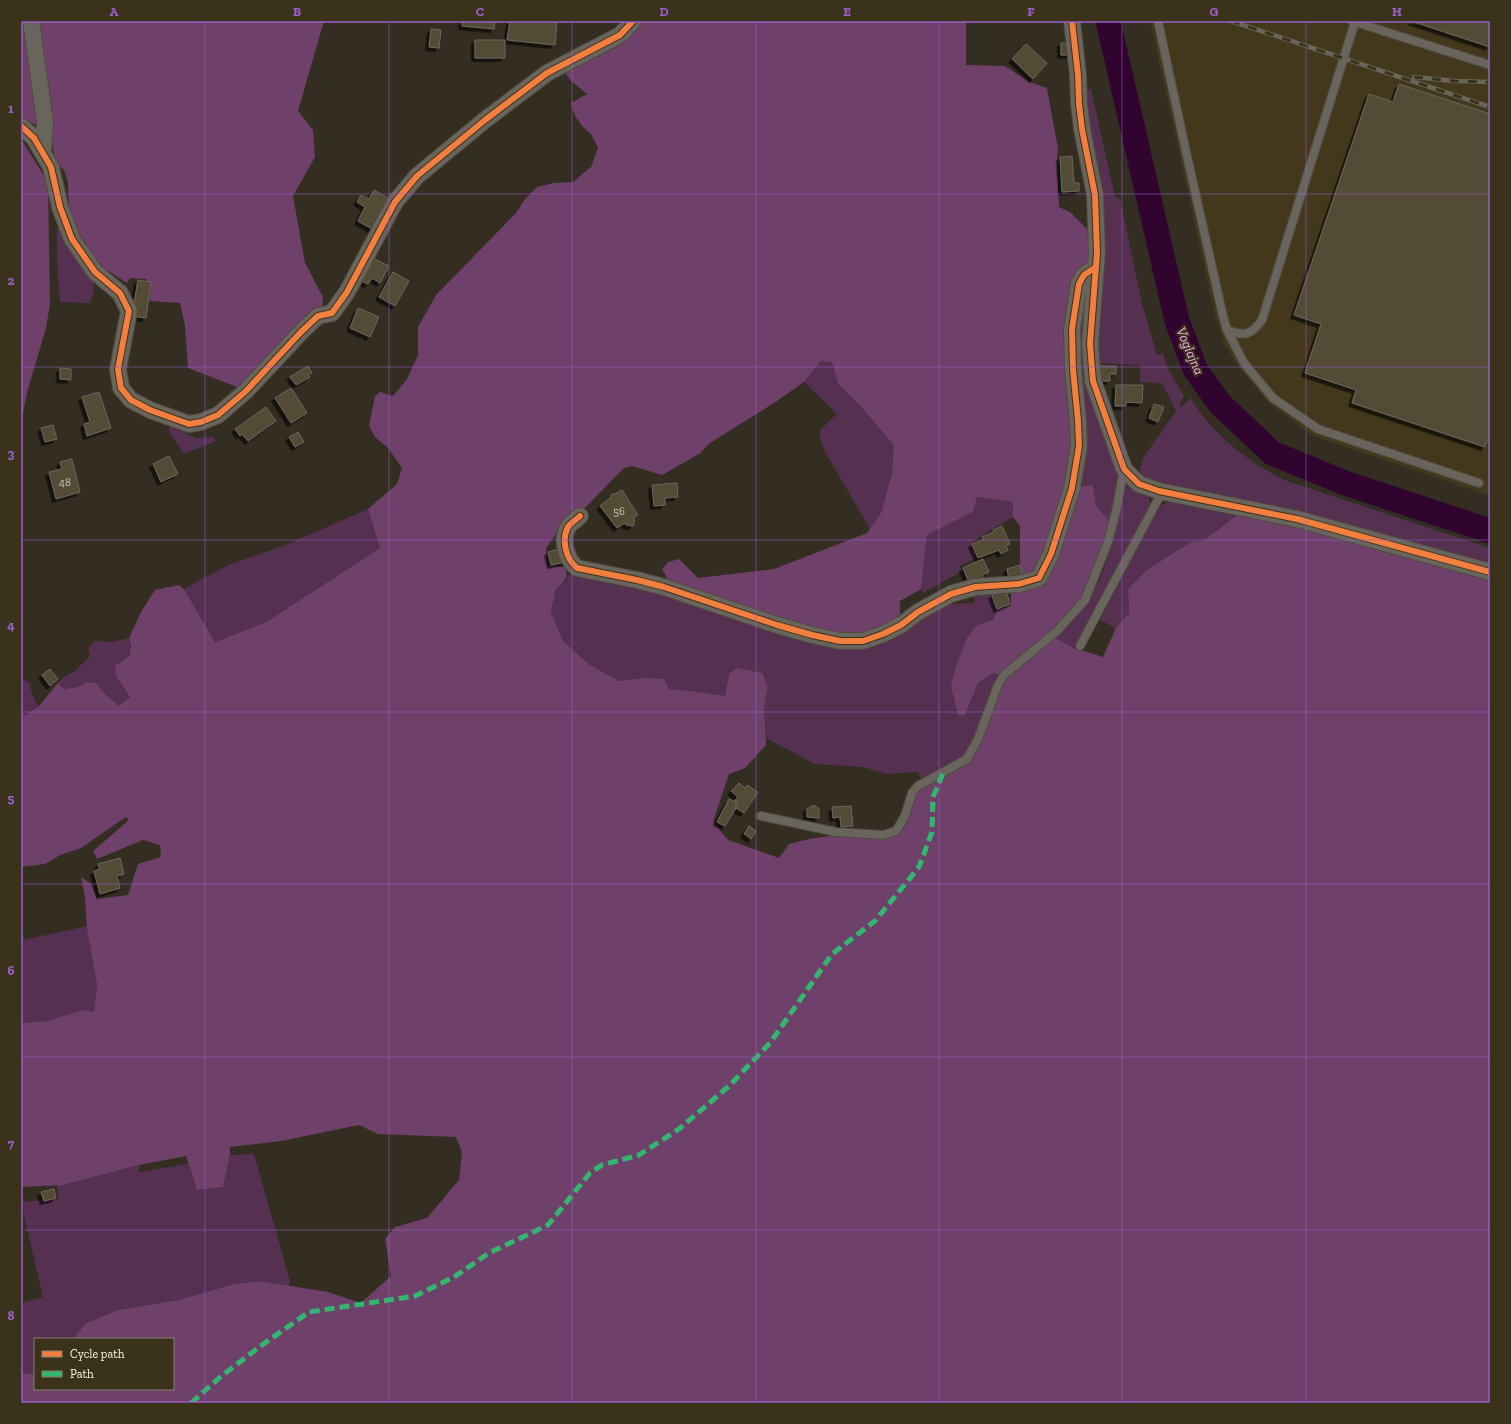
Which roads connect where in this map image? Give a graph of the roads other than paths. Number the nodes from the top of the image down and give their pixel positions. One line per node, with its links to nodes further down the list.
1 (31, 21): 8 (street)
2 (633, 21): 8 (street)
3 (1072, 21): 9 (street)
4 (1158, 21): 10 (lane)
5 (1354, 22): 6 (lane); 10 (lane)
6 (1490, 65)
7 (21, 126): 8 (street)
8 (43, 153)
9 (1096, 267): 11 (street); 14 (street)
10 (1227, 330): 12 (lane)
11 (1124, 469): 13 (street); 17 (lane)
12 (1479, 483)
13 (1162, 492): 15 (street); 16 (lane)
14 (580, 516)
15 (1490, 572)
16 (1080, 646)
17 (761, 816)

